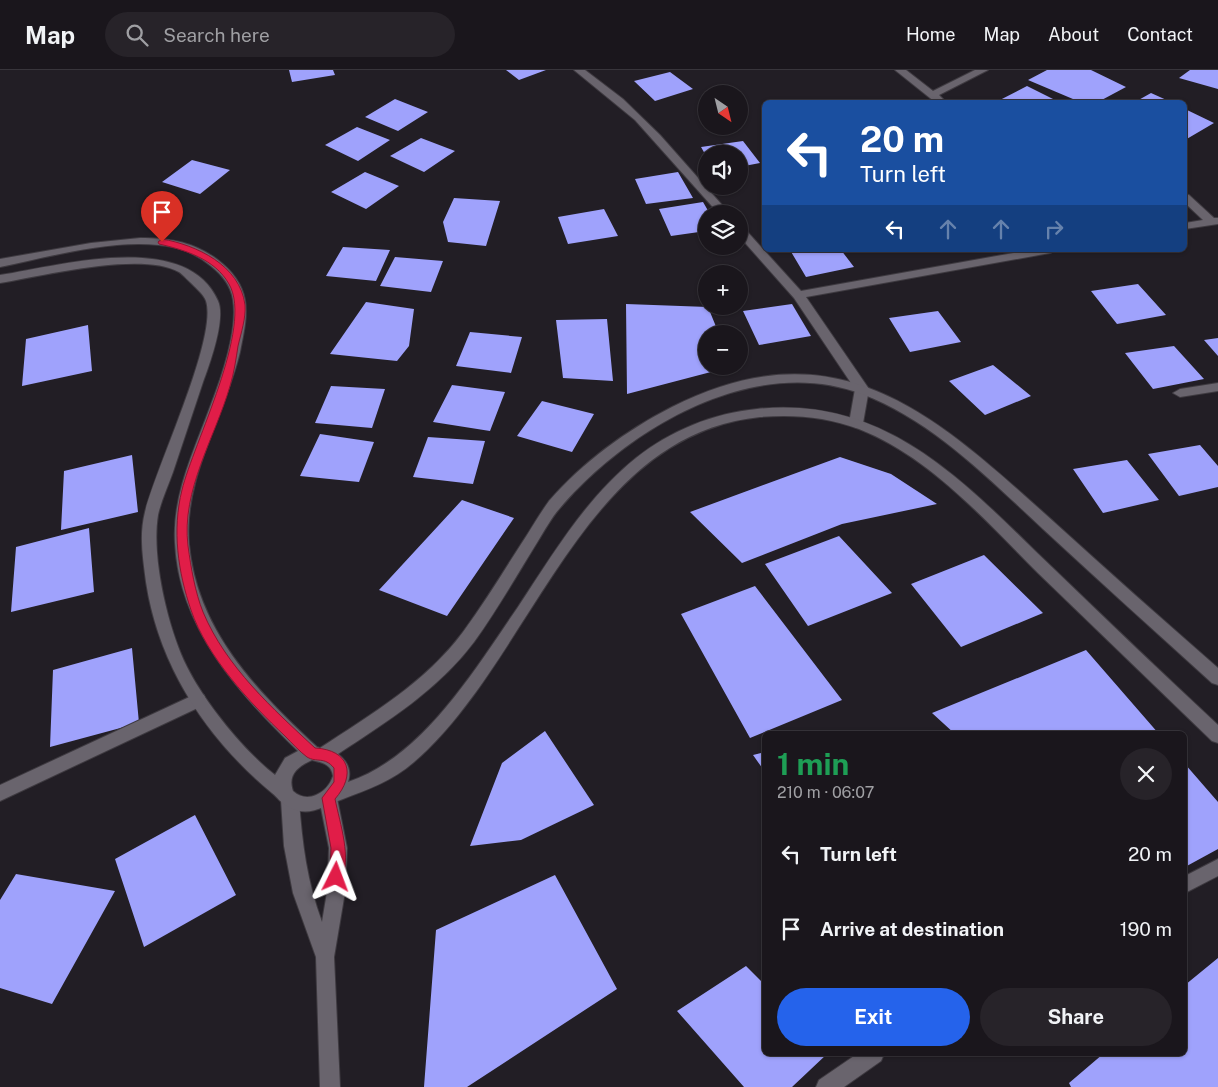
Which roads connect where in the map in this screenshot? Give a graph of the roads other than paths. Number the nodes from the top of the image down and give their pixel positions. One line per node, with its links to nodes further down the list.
1 (579, 70): 7 (main road)
2 (900, 70): 4 (main road)
3 (983, 70): 4 (main road)
4 (932, 95): 5 (main road)
5 (938, 100)
6 (1187, 199): 8 (main road)
7 (717, 205)
8 (1215, 222): 9 (main road)
9 (1187, 226)
10 (748, 238): 14 (main road)
11 (1039, 252): 14 (main road)
12 (0, 264): 22 (main road)
13 (0, 279): 20 (main road)
14 (798, 295): 16 (main road)
15 (1218, 387): 17 (main road)
16 (862, 389): 18 (main road); 19 (main road); 22 (main road)
17 (1180, 392)
18 (856, 423): 21 (main road); 25 (main road)
19 (1218, 678)
20 (198, 700): 23 (main road); 24 (main road)
21 (1218, 736)
22 (318, 754): 24 (main road); 25 (main road)
23 (0, 793)
24 (287, 796): 25 (main road); 28 (main road)
25 (331, 796): 28 (main road)
26 (1218, 867): 27 (main road)
27 (1187, 884)
28 (325, 957): 31 (main road)
29 (871, 1056): 30 (main road)
30 (833, 1085)
31 (330, 1087)

